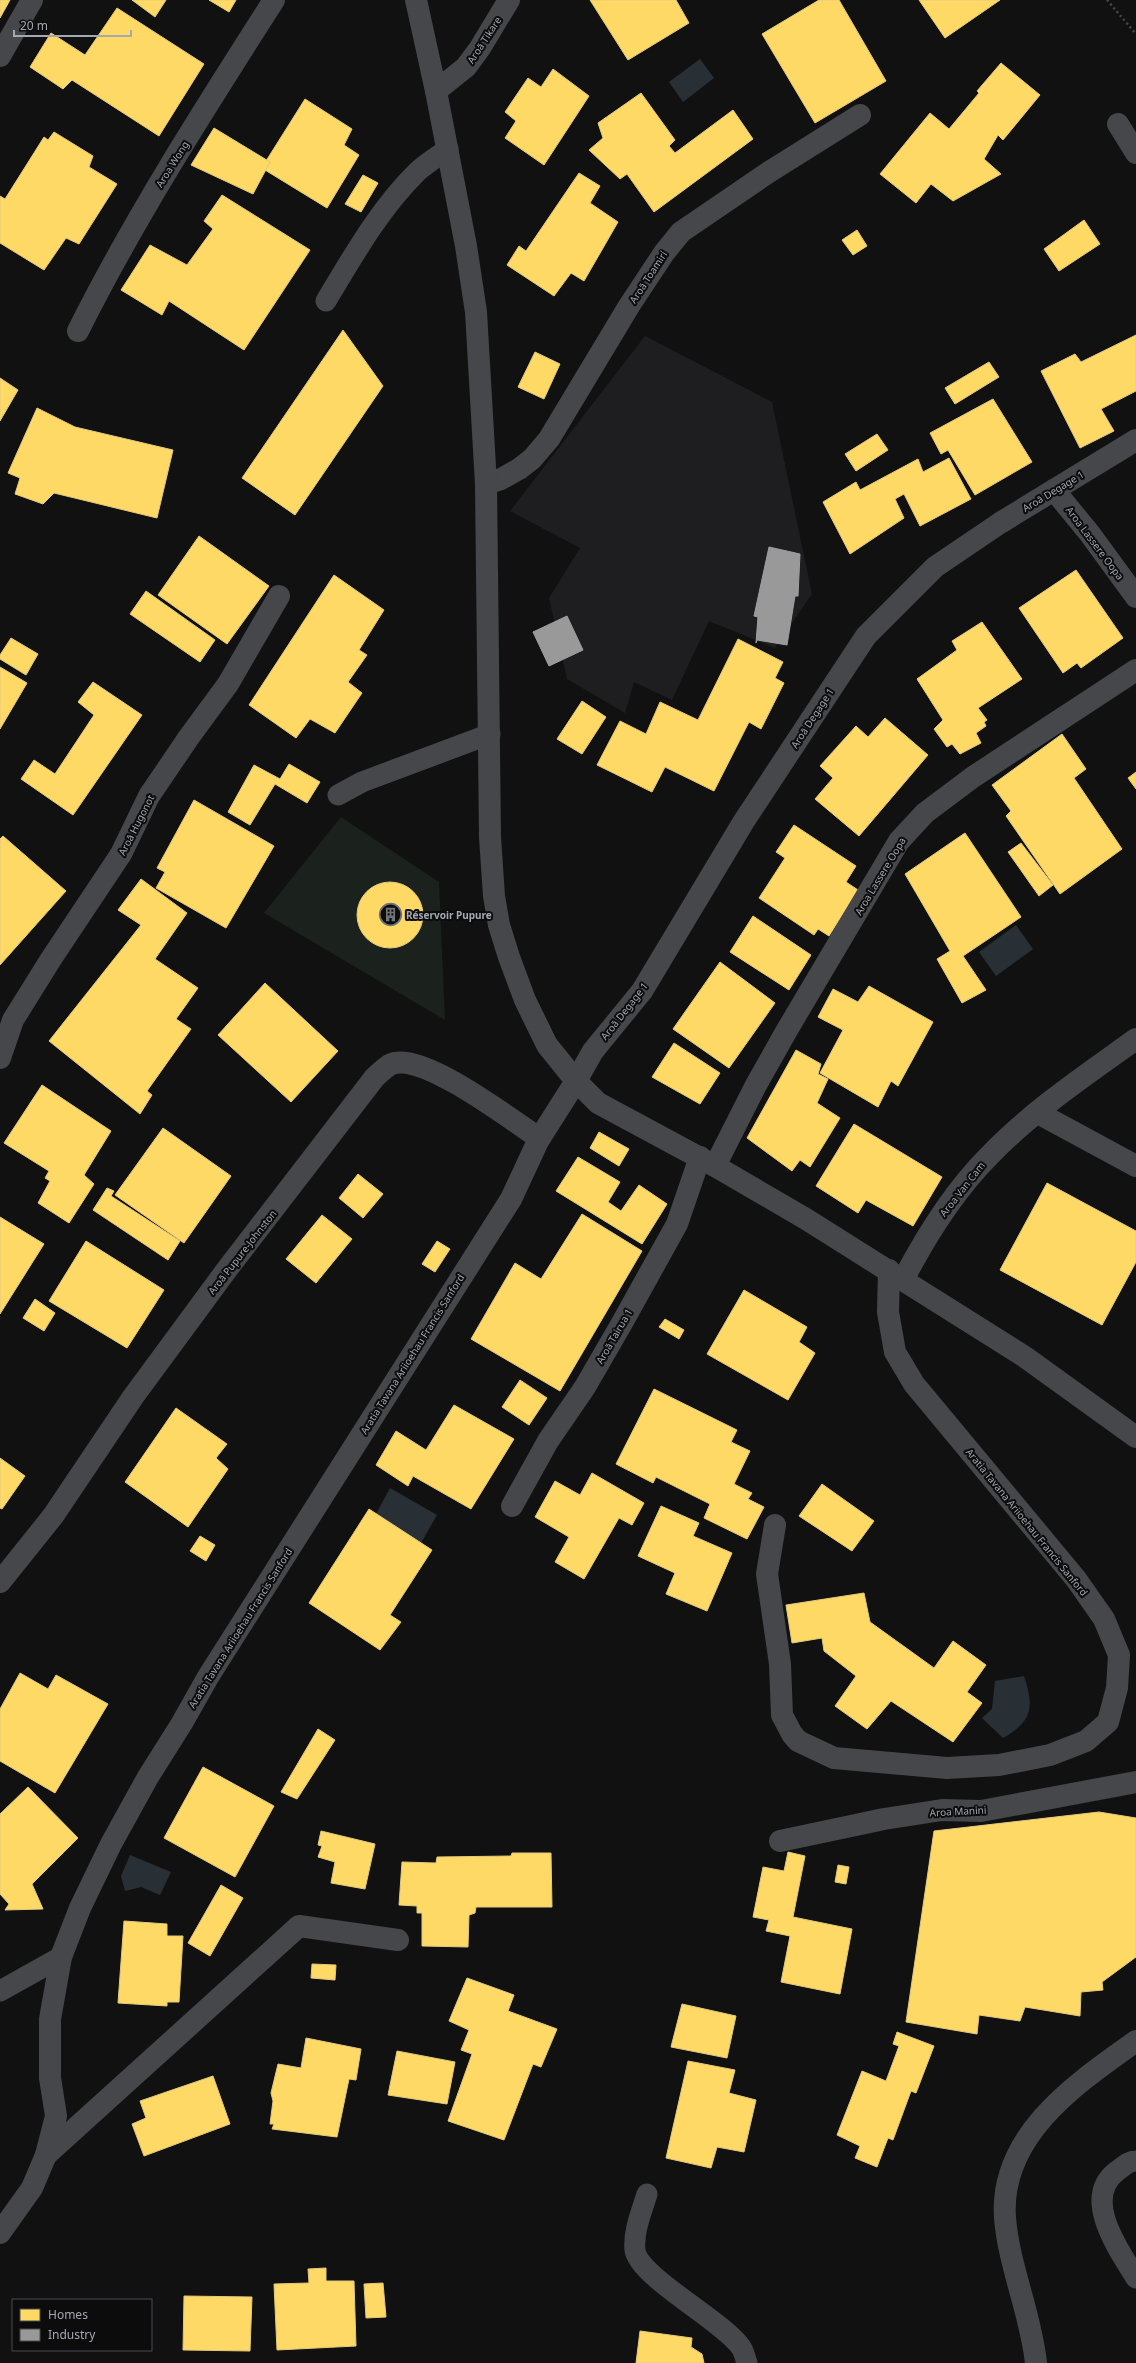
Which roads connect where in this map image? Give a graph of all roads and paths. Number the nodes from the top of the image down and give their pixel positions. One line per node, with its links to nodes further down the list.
1 (32, 0): 7 (street)
2 (274, 0): 14 (street, Aroa Wong)
3 (416, 0): 8 (street)
4 (509, 0): 8 (street, Aroā Tikare)
5 (1107, 0): 6 (path)
6 (1136, 34)
7 (0, 56)
8 (436, 91): 11 (street)
9 (860, 115): 16 (street, Aroā Toamiri)
10 (1118, 124): 12 (street)
11 (448, 149): 13 (lane); 16 (street)
12 (1136, 153)
13 (326, 301)
14 (78, 331)
15 (1136, 440): 17 (street, Aroā Degage 1)
16 (486, 484): 21 (street)
17 (1054, 490): 19 (street, Aroa Lassere Oopa); 25 (street, Aroā Degage 1)
18 (279, 596): 24 (street, Aroā Hugonot)
19 (1136, 597)
20 (1136, 670): 28 (street, Aroa Lassere Oopa)
21 (490, 734): 22 (lane); 25 (street)
22 (338, 795)
23 (1136, 1039): 26 (street, Aroa Van Cam)
24 (0, 1058)
25 (576, 1081): 27 (street, Aratia Tavana Ariioehau Francis Sanford); 28 (street)
26 (1038, 1113): 29 (street); 30 (street, Aroa Van Cam)
27 (539, 1138): 34 (street, Aroā Pupure-Johnston); 38 (street, Aratia Tavana Ariioehau Francis Sanford)
28 (708, 1162): 30 (street); 32 (street, Aroā Tairua 1)
29 (1136, 1166)
30 (896, 1275): 31 (street); 33 (street, Aratia Tavana Ariioehau Francis Sanford)
31 (1136, 1436)
32 (512, 1506)
33 (775, 1525)
34 (0, 1582)
35 (1136, 1782): 36 (street, Aroa Manini)
36 (780, 1841)
37 (398, 1940): 41 (street)
38 (61, 1957): 39 (lane); 41 (street, Aratia Tavana Ariioehau Francis Sanford)
39 (0, 1991)
40 (1136, 2041): 47 (street)
41 (46, 2155): 44 (street, Aratia Tavana Ariioehau Francis Sanford)
42 (1136, 2160): 45 (lane)
43 (648, 2194): 46 (lane)
44 (0, 2233)
45 (1136, 2278)
46 (747, 2363)
47 (1036, 2363)

